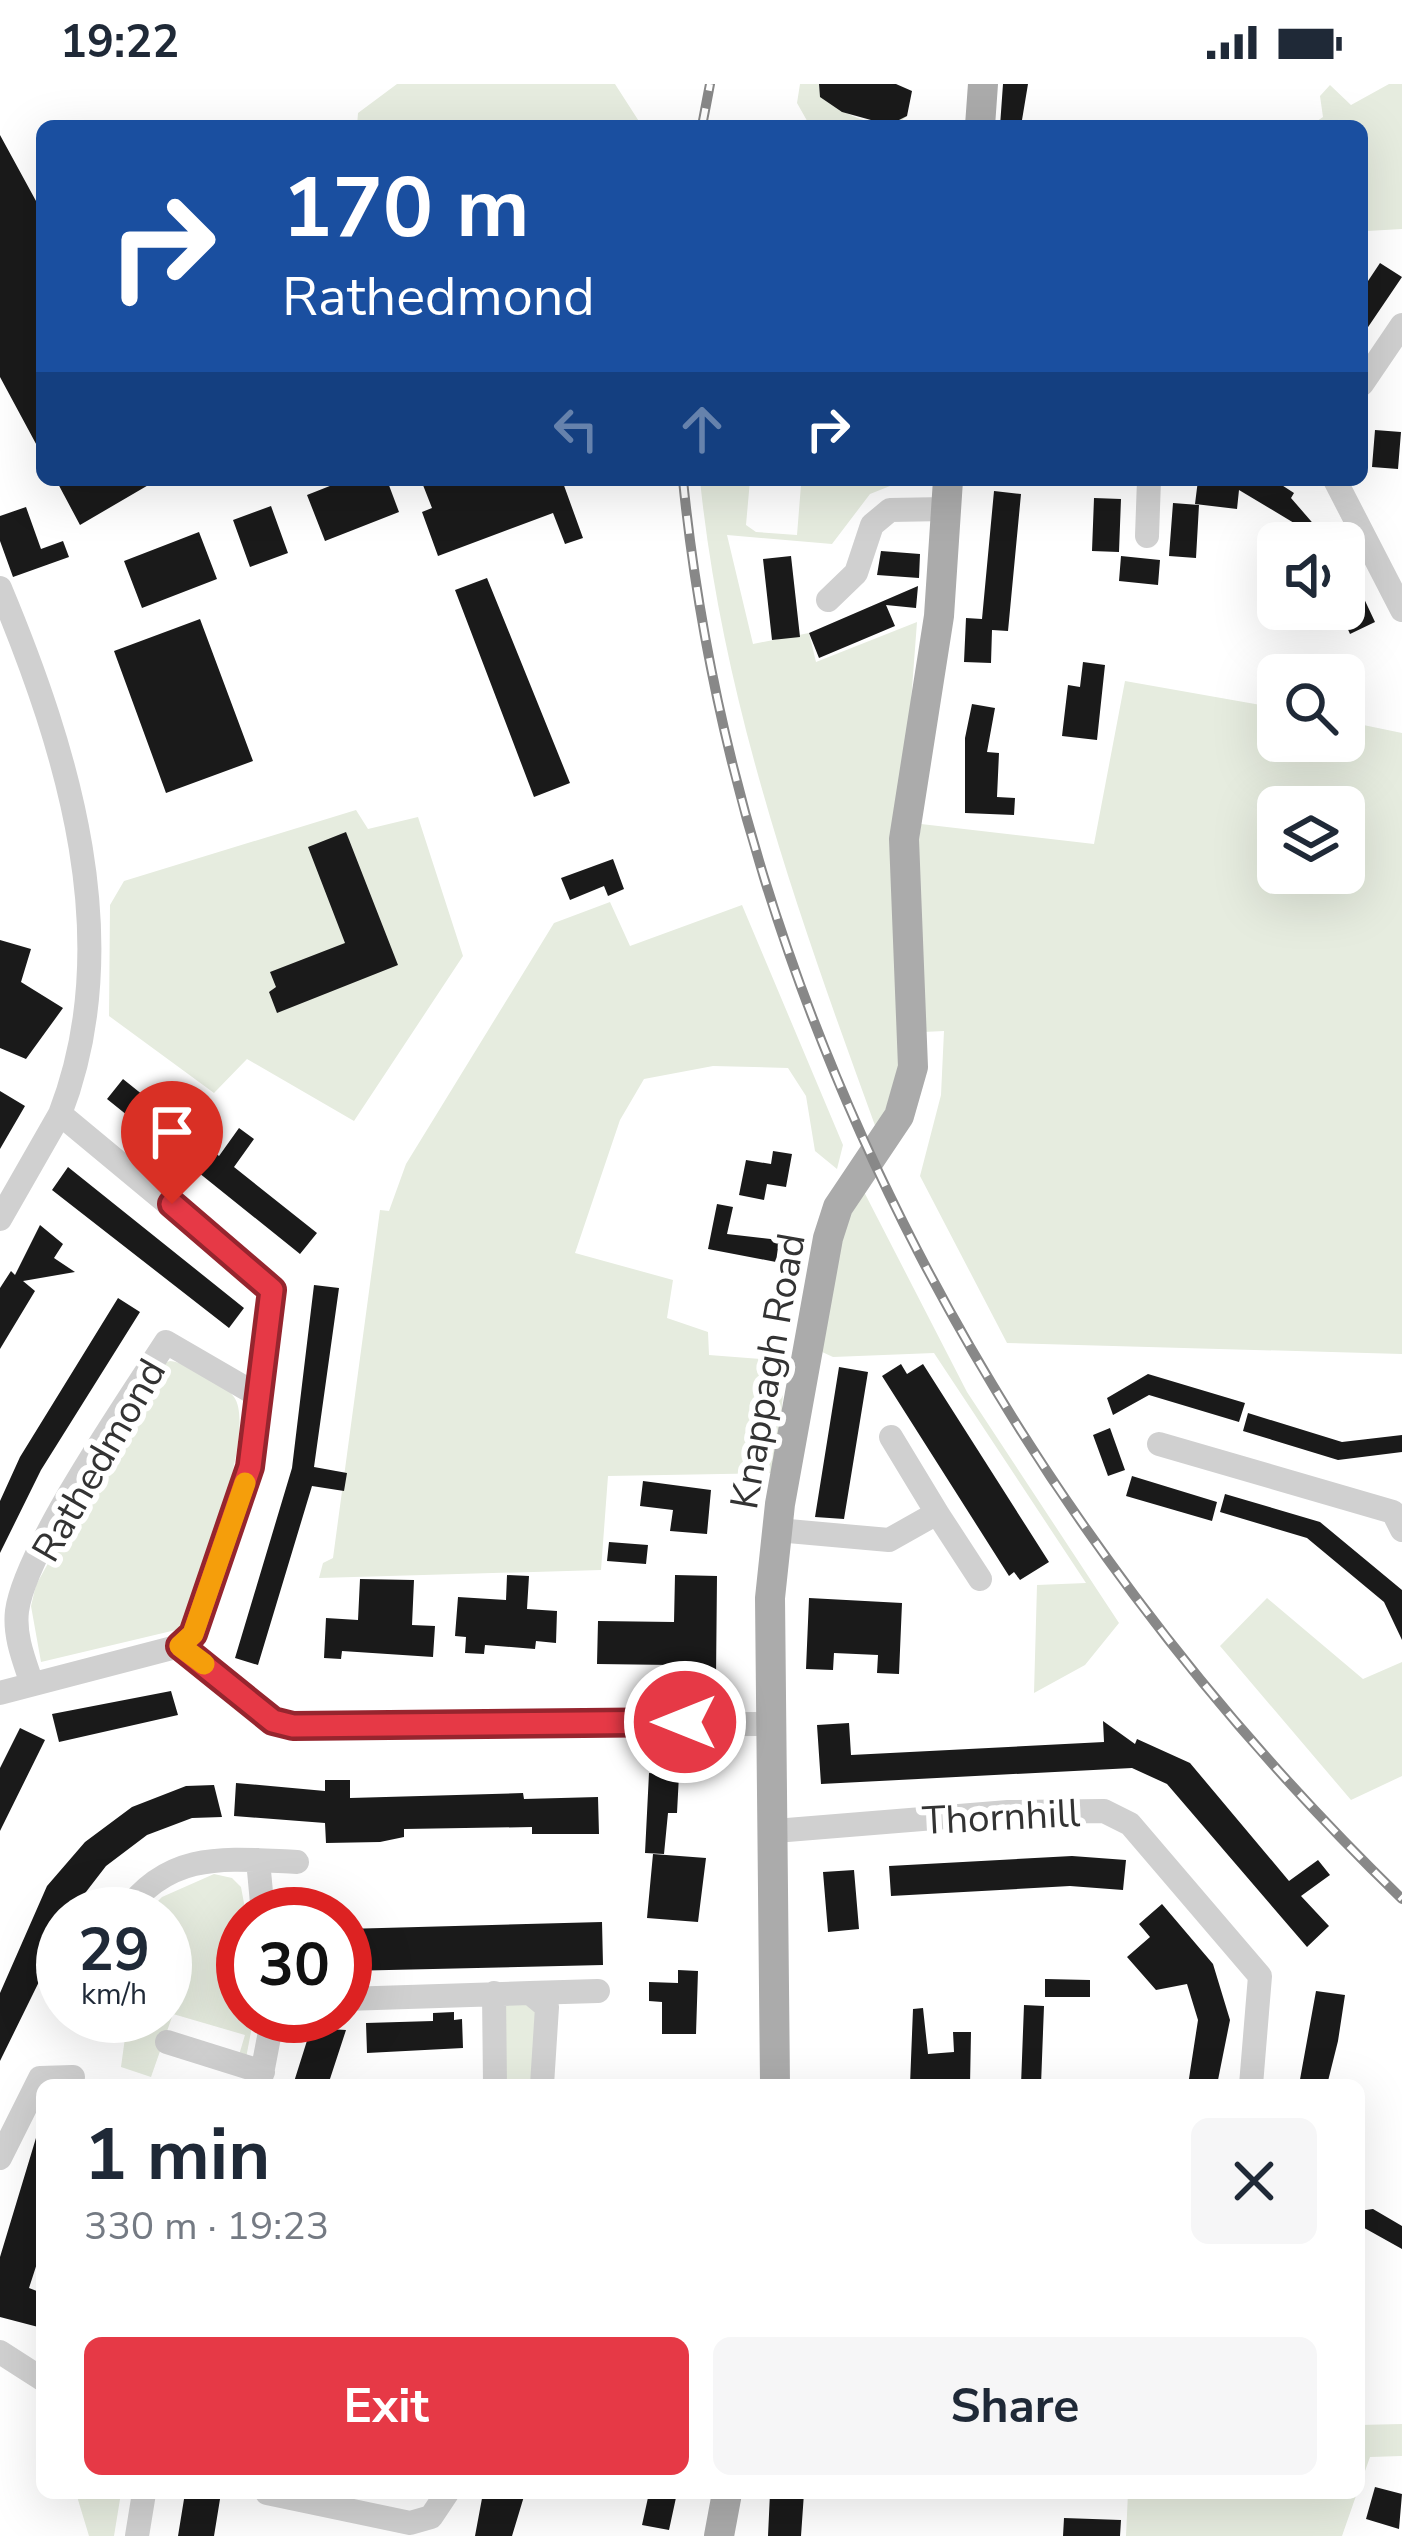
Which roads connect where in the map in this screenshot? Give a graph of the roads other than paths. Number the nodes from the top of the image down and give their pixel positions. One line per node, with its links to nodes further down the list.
1 (983, 84): 2 (main road)
2 (980, 120)
3 (1402, 325): 4 (street)
4 (1368, 375)
5 (1149, 486): 8 (street)
6 (1338, 486): 11 (street)
7 (947, 495): 10 (street); 19 (main road, Knappagh Road)
8 (1147, 536)
9 (0, 588): 12 (street)
10 (828, 600)
11 (1402, 610)
12 (60, 1114): 13 (street); 14 (street)
13 (0, 1219)
14 (257, 1395): 21 (street, Rathedmond); 23 (street)
15 (891, 1437): 17 (street)
16 (1160, 1444): 18 (street)
17 (937, 1513): 19 (street); 20 (street)
18 (1399, 1516)
19 (778, 1529): 26 (main road, Knappagh Road)
20 (980, 1579)
21 (17, 1609): 22 (street, Rathedmond); 24 (street, Rathedmond)
22 (0, 1645)
23 (180, 1646): 24 (street); 26 (street)
24 (32, 1684): 25 (street)
25 (0, 1693)
26 (770, 1724): 27 (main road, Knappagh Road)
27 (776, 1831): 43 (main road, Knappagh Road); 44 (street, Thornhill)
28 (258, 1861): 29 (street); 30 (street); 31 (street)
29 (298, 1862)
30 (153, 1887)
31 (260, 1887)
32 (598, 1991): 34 (street)
33 (494, 1993): 34 (street); 35 (street); 41 (street)
34 (530, 1993): 42 (street)
35 (372, 1998)
36 (170, 2043): 40 (street)
37 (268, 2043): 40 (street)
38 (73, 2077): 39 (street)
39 (40, 2079)
40 (261, 2079)
41 (495, 2079)
42 (542, 2079)
43 (775, 2079)
44 (1251, 2079)
45 (36, 2086): 46 (street)
46 (0, 2158)
47 (0, 2352): 48 (street)
48 (36, 2374)
49 (143, 2499): 54 (street)
50 (322, 2499): 53 (street)
51 (443, 2499): 53 (street)
52 (727, 2499): 55 (main road)
53 (359, 2503)
54 (137, 2536)
55 (719, 2536)

